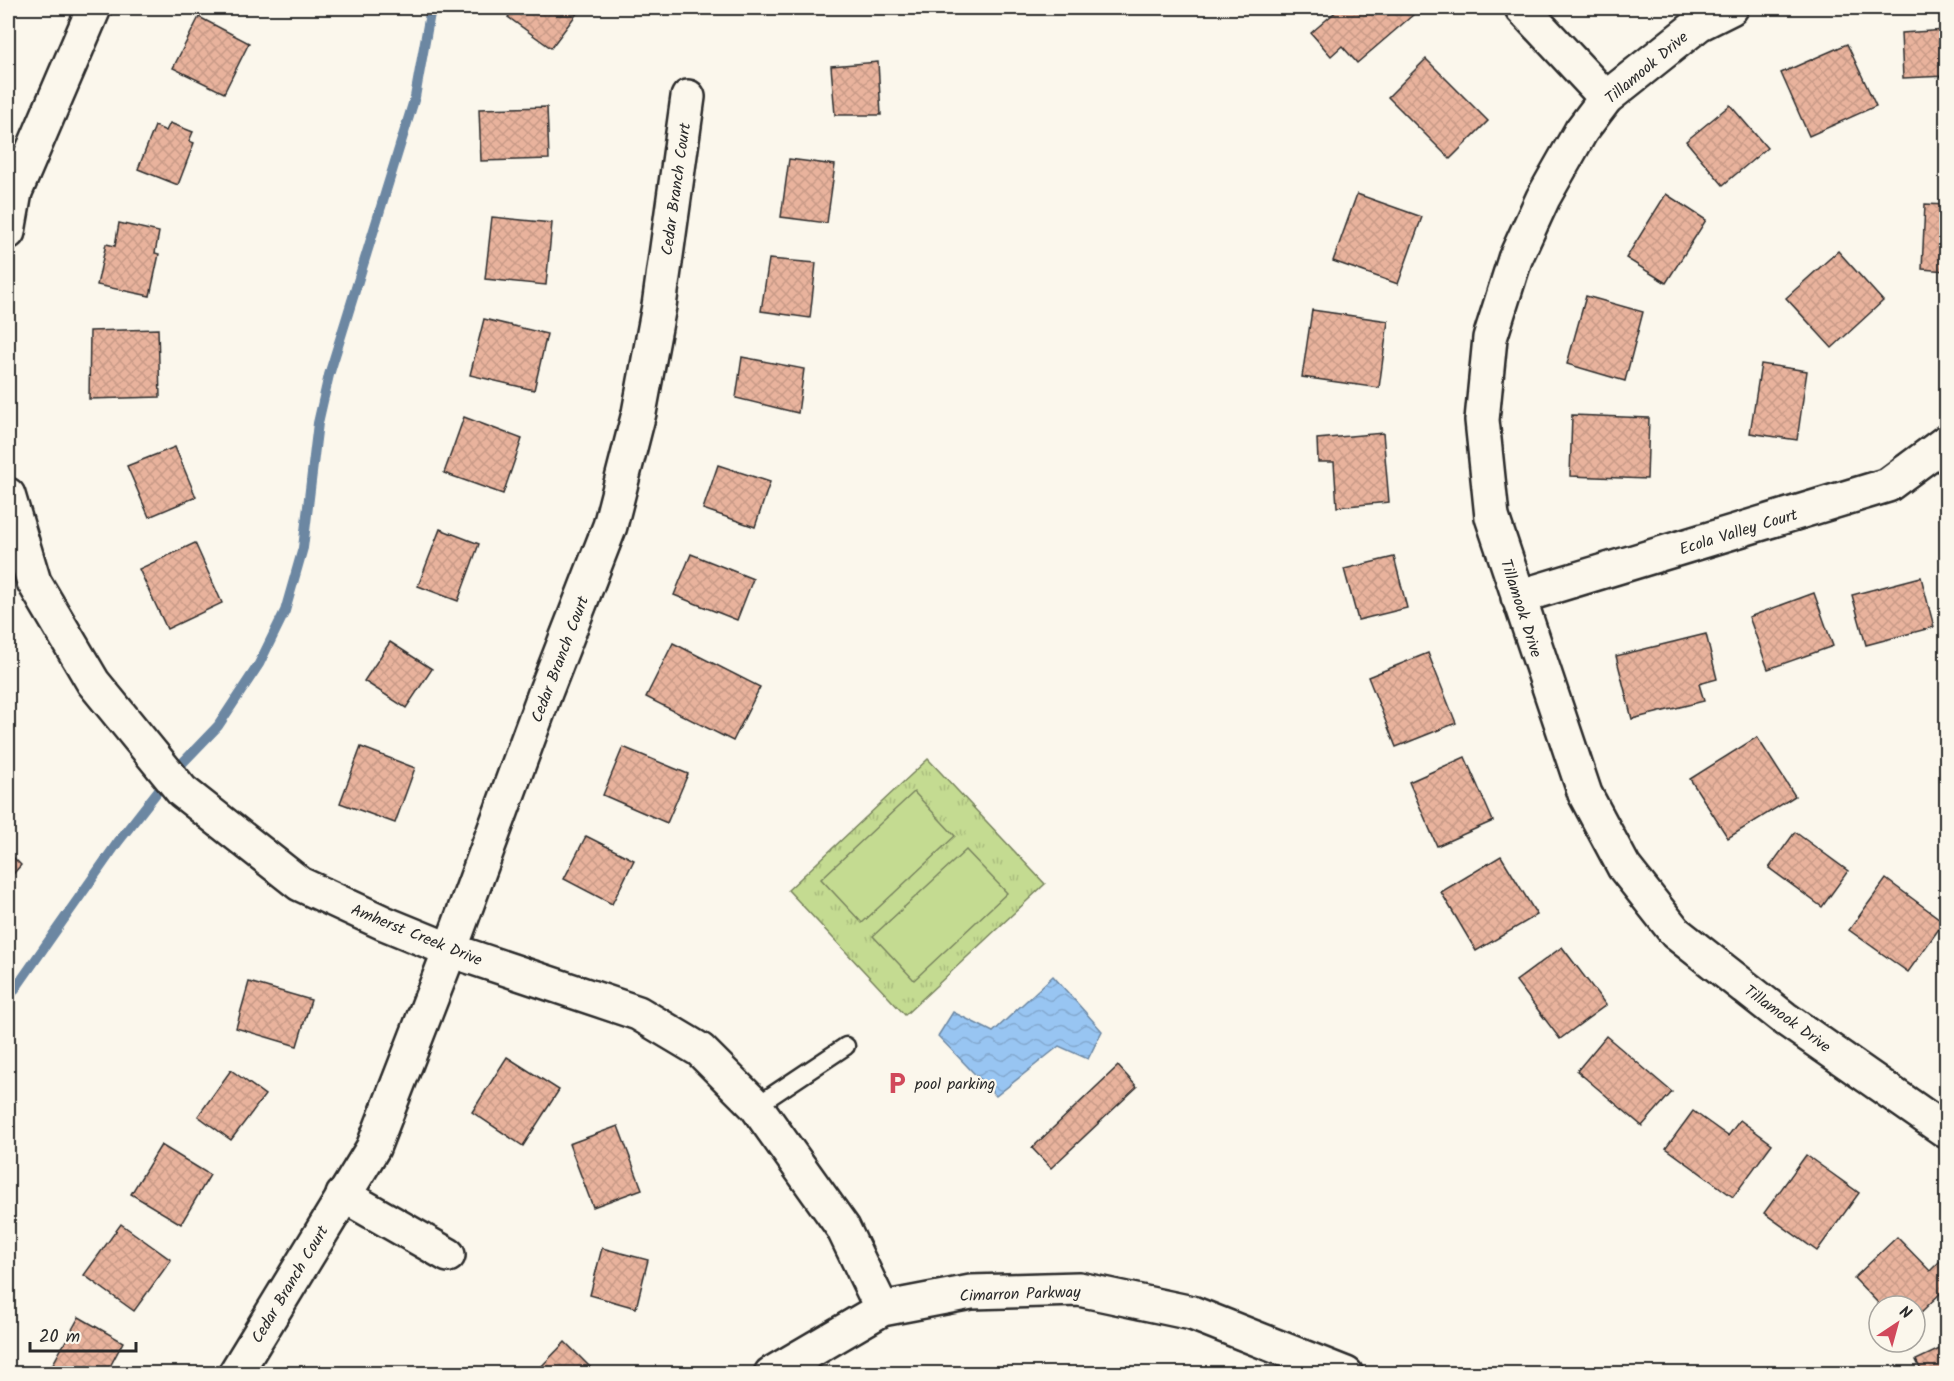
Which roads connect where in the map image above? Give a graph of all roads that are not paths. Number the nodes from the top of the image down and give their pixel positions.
1 (1522, 8) edge
2 (1731, 8) edge
3 (87, 10) edge
4 (688, 97) dead end
5 (1606, 98) junction
6 (8, 232) edge
7 (1947, 442) edge
8 (8, 495) edge
9 (1518, 597) junction
10 (450, 950) junction
11 (846, 1046) dead end
12 (756, 1106) junction
13 (1947, 1131) edge
14 (343, 1195) junction
15 (448, 1255) dead end
16 (882, 1309) junction
17 (235, 1374) edge
18 (771, 1374) edge
19 (1346, 1374) edge

1 - 5 street
2 - 5 street, Tillamook Drive
3 - 6 street
4 - 10 street, Cedar Branch Court
5 - 9 street, Tillamook Drive
7 - 9 street, Ecola Valley Court
8 - 10 street, Amherst Creek Drive
9 - 13 street, Tillamook Drive
10 - 12 street, Amherst Creek Drive
10 - 14 street, Cedar Branch Court
11 - 12 lane
12 - 16 street, Amherst Creek Drive
14 - 15 street
14 - 17 street, Cedar Branch Court
16 - 18 street, Cimarron Parkway
16 - 19 street, Cimarron Parkway

